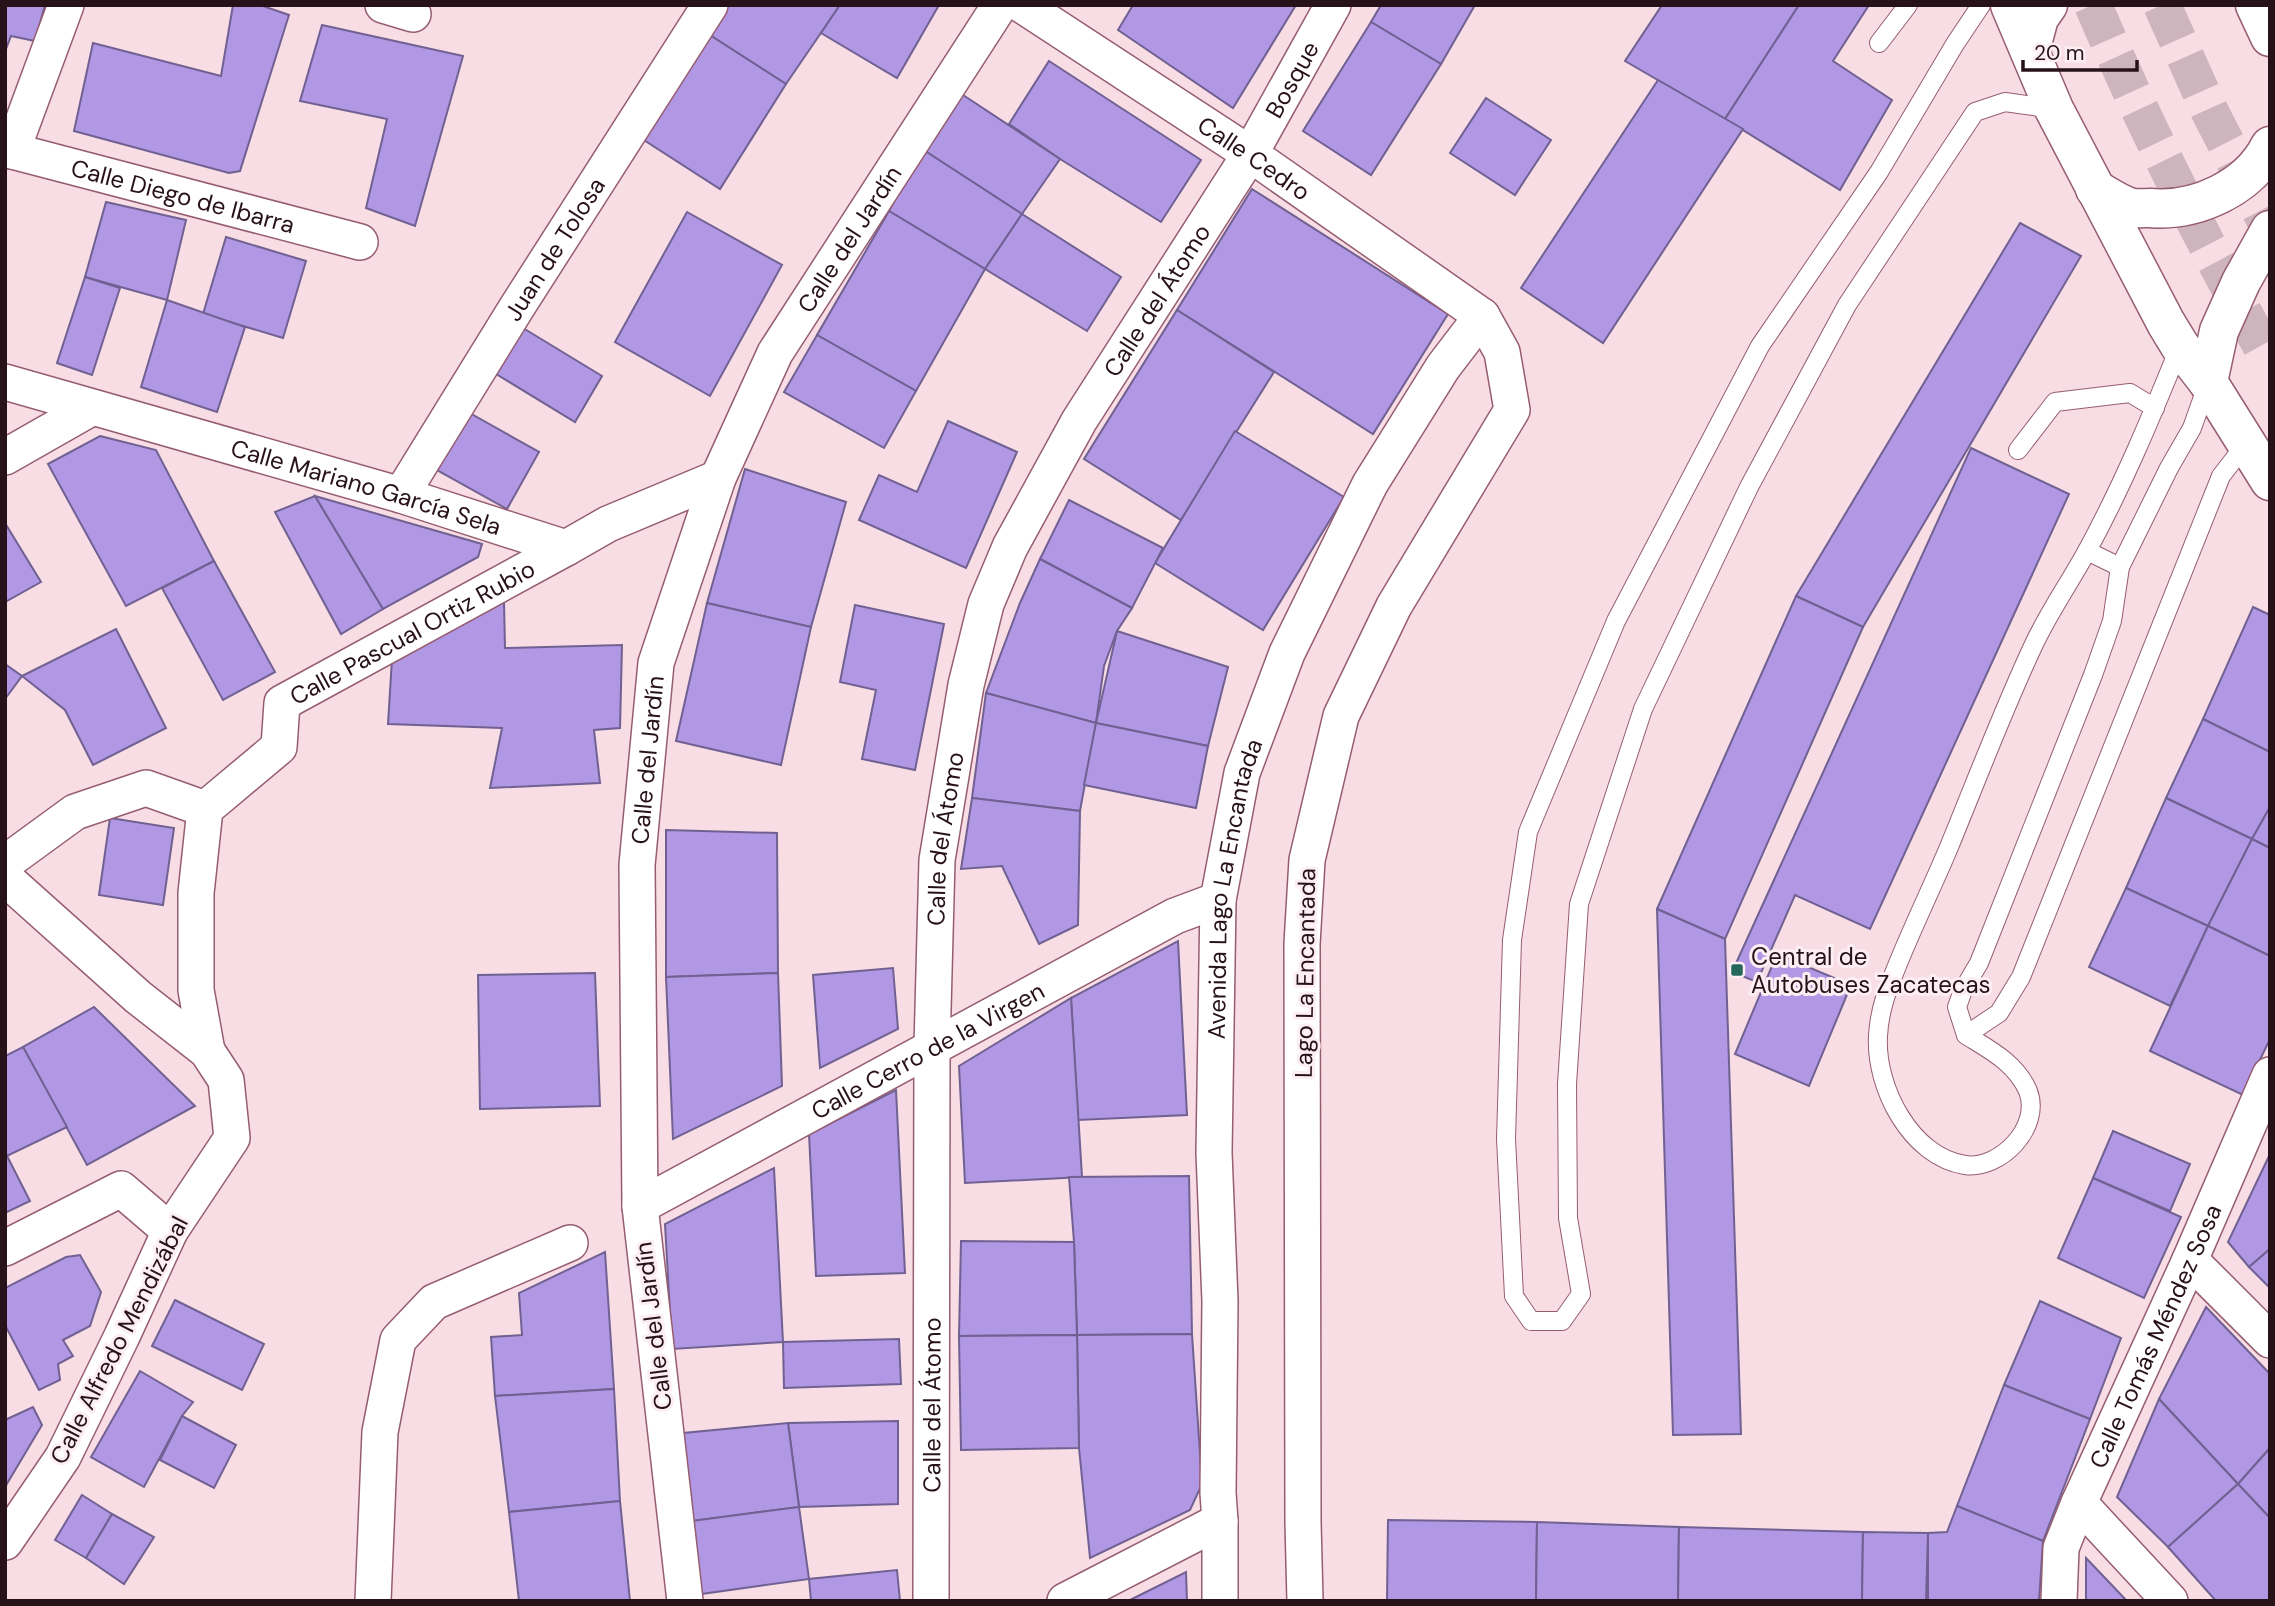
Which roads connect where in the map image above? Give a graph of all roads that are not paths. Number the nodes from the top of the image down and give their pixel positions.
1 (66, 5) edge
2 (710, 5) edge
3 (1000, 5) edge
4 (1022, 5) edge
5 (1334, 5) edge
6 (1908, 5) edge
7 (1981, 5) edge
8 (2010, 5) edge
9 (2048, 5) edge
10 (2255, 5) edge
11 (2270, 37) edge
12 (1879, 43) dead end
13 (2030, 51) junction
14 (2054, 109) junction
15 (2270, 146) edge
16 (9, 150) edge
17 (1250, 153) junction
18 (2095, 189) junction
19 (2270, 230) edge
20 (360, 242) dead end
21 (1482, 316) junction
22 (2180, 346) junction
23 (5, 382) edge
24 (2208, 382) junction
25 (91, 408) junction
26 (2155, 408) junction
27 (2245, 445) junction
28 (2018, 450) dead end
29 (5, 457) edge
30 (718, 478) junction
31 (2270, 481) edge
32 (401, 495) junction
33 (566, 548) junction
34 (2087, 551) junction
35 (2120, 567) junction
36 (205, 809) junction
37 (5, 863) edge
38 (5, 878) edge
39 (1218, 900) junction
40 (1966, 1035) junction
41 (932, 1047) junction
42 (207, 1051) junction
43 (2270, 1075) edge
44 (640, 1206) junction
45 (170, 1231) junction
46 (570, 1242) dead end
47 (5, 1248) edge
48 (2189, 1260) junction
49 (2270, 1340) edge
50 (2079, 1503) junction
51 (1220, 1521) junction
52 (5, 1542) edge
53 (373, 1601) edge
54 (685, 1601) edge
55 (931, 1601) edge
56 (1065, 1601) edge
57 (1220, 1601) edge
58 (1304, 1601) edge
59 (2059, 1601) edge
60 (2171, 1601) edge

1 - 16 street
2 - 32 street, Juan de Tolosa
3 - 30 street, Calle del Jardín
4 - 17 street, Calle Cedro
5 - 17 street, Bosque
6 - 12 lane
7 - 14 lane
8 - 13 street
9 - 13 street
10 - 11 street
13 - 14 street
14 - 18 street
15 - 18 street
16 - 20 street, Calle Diego de Ibarra
17 - 21 street, Calle Cedro
17 - 41 street, Calle del Átomo
18 - 22 street
19 - 24 street
21 - 39 street, Avenida Lago La Encantada
21 - 58 street, Lago La Encantada
22 - 24 street
22 - 26 lane
23 - 25 street, Calle Mariano García Sela
24 - 27 street
24 - 35 lane
25 - 29 street
25 - 32 street, Calle Mariano García Sela
26 - 28 lane
26 - 34 lane
27 - 31 street
27 - 40 lane
30 - 33 street
30 - 44 street, Calle del Jardín
32 - 33 street, Calle Mariano García Sela
33 - 36 street, Calle Pascual Ortiz Rubio
34 - 35 lane
34 - 40 lane
35 - 40 lane
36 - 37 street
36 - 42 street
38 - 42 street
39 - 41 street, Calle Cerro de la Virgen
39 - 51 street, Avenida Lago La Encantada
41 - 44 street, Calle Cerro de la Virgen
41 - 55 street, Calle del Átomo
42 - 45 street, Calle Alfredo Mendizábal
43 - 48 street, Calle Tomás Méndez Sosa
44 - 54 street, Calle del Jardín
45 - 47 street
45 - 52 street, Calle Alfredo Mendizábal
46 - 53 street
48 - 49 street
48 - 50 street, Calle Tomás Méndez Sosa
50 - 59 street, Calle Tomás Méndez Sosa
50 - 60 street
51 - 56 street
51 - 57 street, Avenida Lago La Encantada

